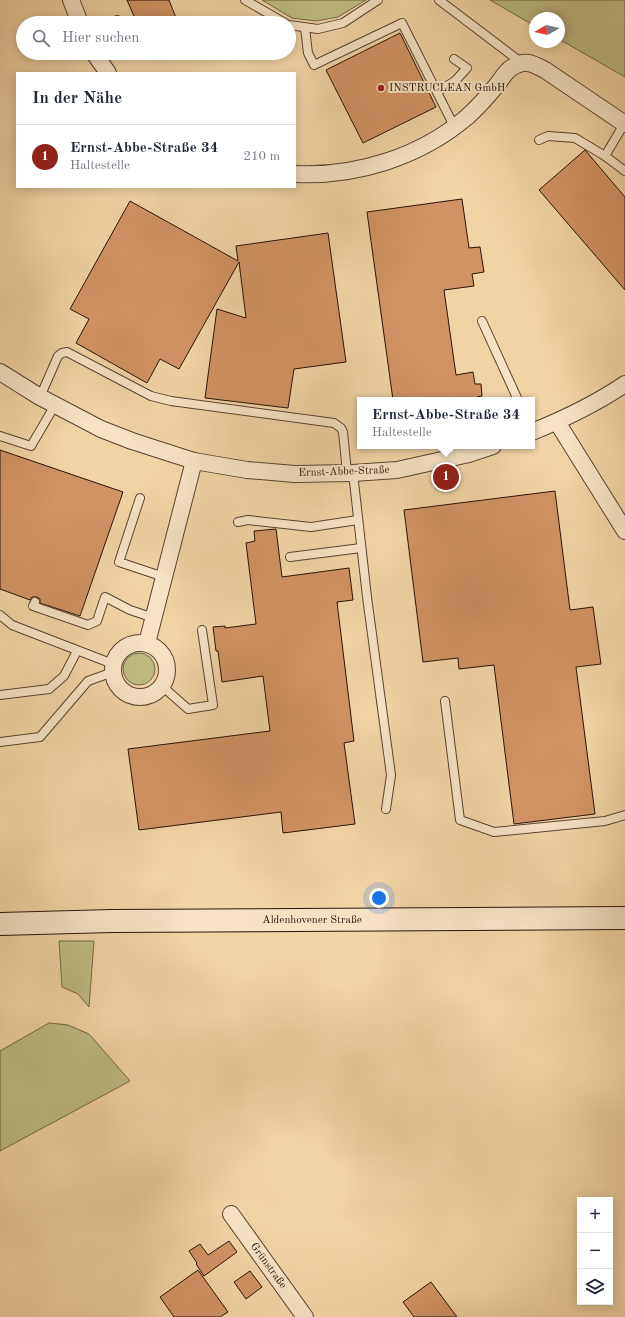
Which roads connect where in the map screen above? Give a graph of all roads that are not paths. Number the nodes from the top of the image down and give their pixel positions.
1 (71, 0) edge
2 (245, 0) edge
3 (378, 0) edge
4 (439, 0) edge
5 (77, 16) edge
6 (273, 16) edge
7 (296, 26) edge
8 (305, 28) junction
9 (454, 59) dead end
10 (99, 60) edge
11 (522, 63) junction
12 (107, 72) edge
13 (437, 92) junction
14 (625, 124) edge
15 (454, 126) junction
16 (539, 140) dead end
17 (605, 156) junction
18 (625, 171) edge
19 (296, 174) edge
20 (482, 320) dead end
21 (0, 372) edge
22 (625, 384) edge
23 (40, 397) junction
24 (517, 397) edge
25 (55, 405) junction
26 (557, 422) junction
27 (535, 431) edge
28 (0, 436) edge
29 (484, 449) edge
30 (194, 461) junction
31 (350, 473) junction
32 (140, 498) dead end
33 (358, 520) junction
34 (238, 522) dead end
35 (625, 531) edge
36 (361, 548) junction
37 (290, 558) dead end
38 (164, 577) junction
39 (34, 602) dead end
40 (0, 615) edge
41 (154, 618) junction
42 (202, 630) dead end
43 (147, 643) junction
44 (77, 650) junction
45 (113, 668) junction
46 (162, 686) junction
47 (0, 695) edge
48 (445, 701) dead end
49 (0, 742) edge
50 (386, 809) dead end
51 (625, 815) edge
52 (625, 918) edge
53 (0, 924) edge
54 (231, 1214) dead end
55 (305, 1317) edge

1 - 5 street
2 - 6 lane
3 - 8 lane
4 - 11 lane
7 - 8 lane
8 - 13 lane
9 - 13 lane
10 - 12 street
11 - 14 street
11 - 15 street
13 - 15 lane
14 - 17 lane
15 - 19 street
16 - 17 lane
17 - 18 lane
20 - 24 lane
21 - 23 street, Ernst-Abbe-Straße
22 - 26 street
23 - 25 street, Ernst-Abbe-Straße
23 - 31 lane
25 - 28 lane
25 - 30 street, Ernst-Abbe-Straße
26 - 27 street
26 - 35 street
29 - 31 street, Ernst-Abbe-Straße
30 - 31 street, Ernst-Abbe-Straße
30 - 38 street
31 - 33 lane
32 - 38 lane
33 - 34 lane
33 - 36 lane
36 - 37 lane
36 - 50 lane
38 - 41 street
39 - 41 lane
40 - 44 lane
41 - 43 street
42 - 46 lane
43 - 45 street
43 - 46 street
44 - 45 lane
44 - 47 lane
45 - 46 street
45 - 49 lane
48 - 51 lane
52 - 53 main road, Aldenhovener Straße
54 - 55 street, Grünstraße

